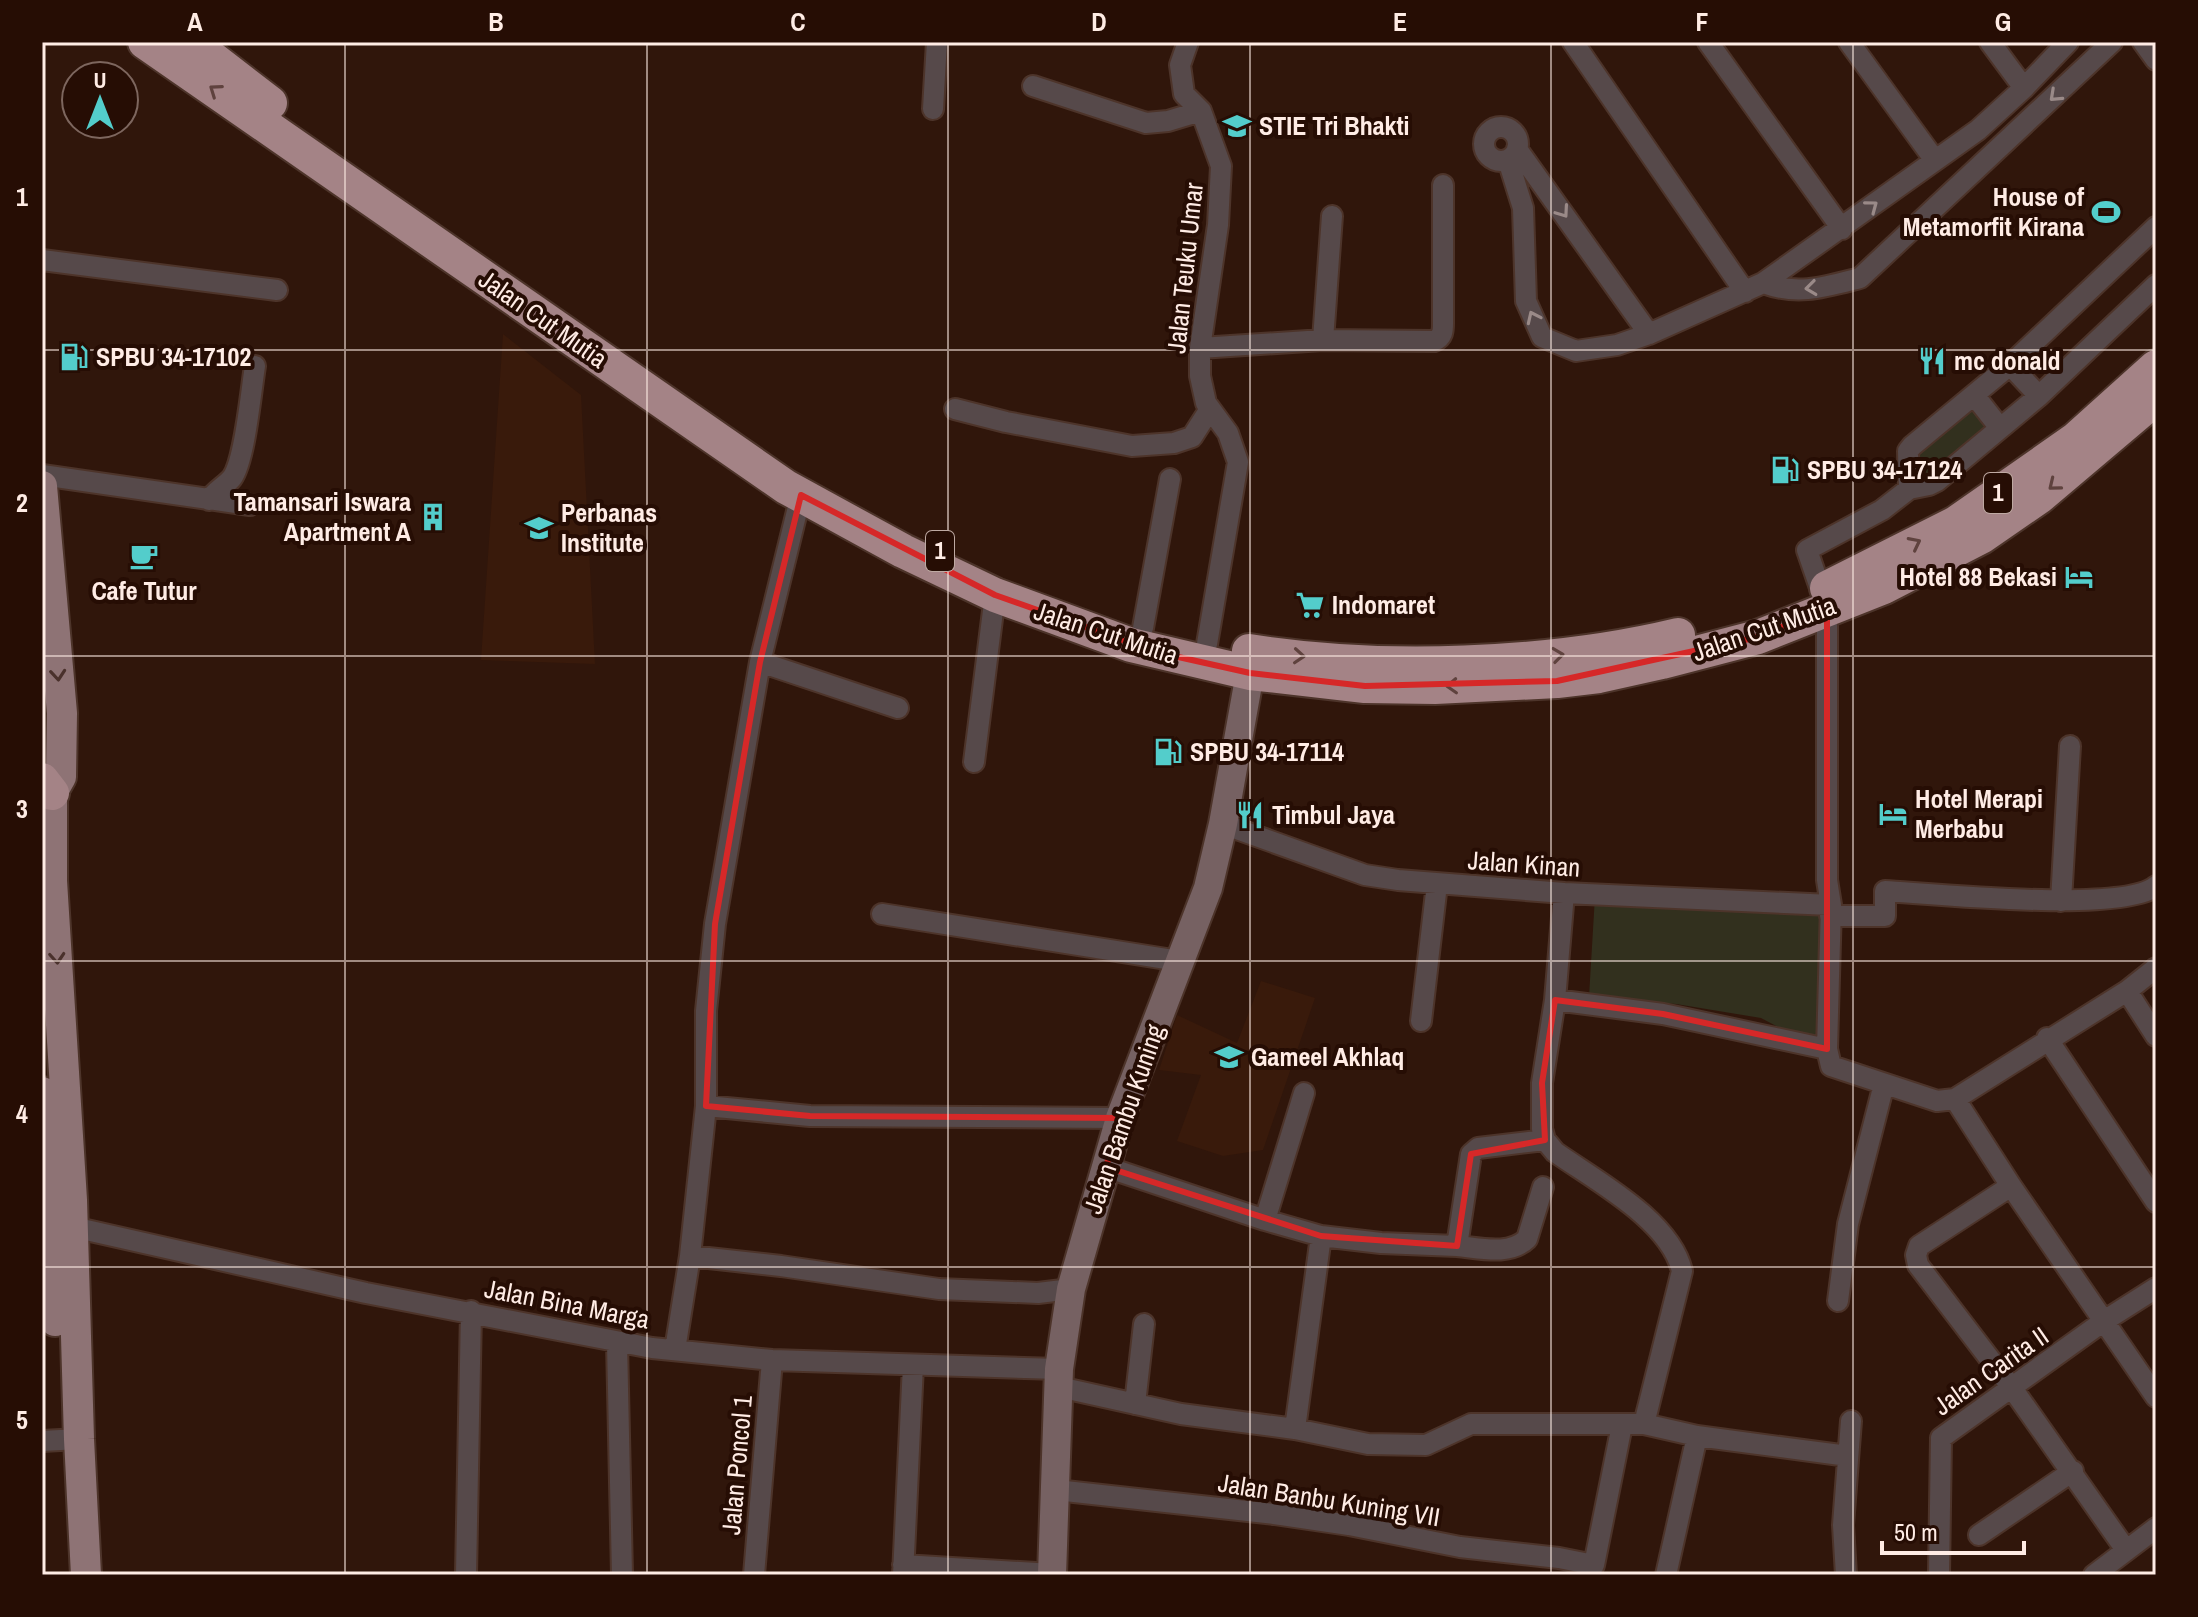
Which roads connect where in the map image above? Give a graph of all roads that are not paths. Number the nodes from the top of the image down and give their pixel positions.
1 (145, 42) edge
2 (191, 42) edge
3 (937, 42) edge
4 (1188, 42) edge
5 (1573, 42) edge
6 (1708, 42) edge
7 (1849, 42) edge
8 (1990, 42) edge
9 (2068, 42) edge
10 (2112, 42) edge
11 (2143, 42) edge
12 (2156, 60) edge
13 (1033, 86) dead end
14 (2024, 88) junction
15 (933, 109) dead end
16 (1201, 111) junction
17 (1978, 130) junction
18 (1997, 151) junction
19 (1934, 159) junction
20 (1443, 185) dead end
21 (1332, 216) dead end
22 (2156, 227) edge
23 (1842, 229) junction
24 (42, 260) edge
25 (2156, 285) edge
26 (1754, 288) junction
27 (277, 290) dead end
28 (1649, 334) junction
29 (1323, 340) junction
30 (1200, 348) junction
31 (2010, 365) junction
32 (255, 366) dead end
33 (2156, 367) edge
34 (1974, 395) junction
35 (2039, 396) junction
36 (2156, 398) edge
37 (955, 409) dead end
38 (1210, 409) junction
39 (2000, 428) junction
40 (42, 475) edge
41 (1170, 479) dead end
42 (42, 486) edge
43 (1909, 489) junction
44 (801, 495) junction
45 (209, 500) junction
46 (250, 505) dead end
47 (995, 595) junction
48 (1824, 600) junction
49 (1143, 628) junction
50 (1207, 644) junction
51 (760, 662) junction
52 (1250, 673) junction
53 (898, 708) dead end
54 (2070, 746) dead end
55 (974, 762) dead end
56 (47, 787) edge
57 (1223, 824) junction
58 (1437, 884) junction
59 (2156, 886) edge
60 (1564, 893) junction
61 (2061, 901) junction
62 (1831, 910) junction
63 (882, 914) dead end
64 (1179, 961) junction
65 (2156, 968) edge
66 (2127, 991) junction
67 (1555, 1000) junction
68 (1421, 1021) dead end
69 (2156, 1036) edge
70 (2050, 1042) junction
71 (1827, 1049) junction
72 (1884, 1084) junction
73 (42, 1092) edge
74 (1304, 1093) dead end
75 (1955, 1099) junction
76 (706, 1106) junction
77 (1120, 1118) junction
78 (1545, 1140) junction
79 (1106, 1167) junction
80 (2011, 1186) junction
81 (1543, 1187) dead end
82 (2156, 1202) edge
83 (1265, 1220) junction
84 (62, 1227) junction
85 (1321, 1236) junction
86 (1457, 1246) junction
87 (690, 1256) junction
88 (2156, 1288) edge
89 (1071, 1289) junction
90 (1838, 1301) dead end
91 (471, 1311) junction
92 (2104, 1321) junction
93 (1144, 1324) dead end
94 (617, 1342) junction
95 (675, 1350) junction
96 (772, 1360) junction
97 (913, 1365) junction
98 (1059, 1378) junction
99 (2012, 1388) junction
100 (2156, 1397) edge
101 (1135, 1404) junction
102 (1851, 1421) dead end
103 (1644, 1424) junction
104 (1622, 1425) junction
105 (1295, 1429) junction
106 (1697, 1436) junction
107 (60, 1440) edge
108 (1848, 1456) junction
109 (2073, 1471) junction
110 (1056, 1490) junction
111 (2156, 1528) edge
112 (1979, 1535) dead end
113 (2126, 1550) junction
114 (1558, 1566) edge
115 (903, 1570) edge
116 (1052, 1574) edge
117 (66, 1575) edge
118 (86, 1575) edge
119 (466, 1575) edge
120 (622, 1575) edge
121 (754, 1575) edge
122 (1666, 1575) edge
123 (1846, 1575) edge
124 (1939, 1575) edge
125 (2094, 1575) edge

44 -> 1 highway, Jalan Cut Mutia / 1
2 - 49 highway, Jalan Cut Mutia / 1
3 - 15 street
4 - 16 street, Jalan Teuku Umar
5 - 26 street
6 - 23 street
7 - 19 street
8 - 14 street
9 - 14 street
10 -> 18 street
11 - 12 street
13 - 16 street
14 - 17 street
16 - 30 street, Jalan Teuku Umar
17 - 18 street
17 - 19 street
18 -> 26 street
23 -> 19 street
20 - 29 street
21 - 29 street
22 - 31 street
23 - 26 street
24 - 27 street
25 - 35 street
26 - 28 street
28 -> 28 street
29 - 30 street
30 - 38 street, Jalan Teuku Umar
31 - 34 street
31 - 35 street
32 - 45 street
48 -> 33 highway, Jalan Cut Mutia / 1
34 - 39 street
34 - 43 street
35 - 39 street
36 -> 48 highway, Jalan Cut Mutia / 1
37 - 38 street
38 - 50 street, Jalan Teuku Umar
39 - 43 street
40 - 45 street
41 - 49 street
42 -> 56 main road
43 - 48 street
44 - 47 highway, Jalan Cut Mutia / 1
44 - 51 street
45 - 46 street
47 - 52 highway, Jalan Cut Mutia / 1
47 - 55 street
50 -> 48 highway, Jalan Cut Mutia / 1
48 -> 52 highway, Jalan Cut Mutia / 1
48 - 62 street
49 - 50 highway, Jalan Cut Mutia / 1
51 - 53 street
51 - 76 street
52 - 57 street, Jalan Bambu Kuning
54 - 61 street
56 -> 84 main road
57 - 58 street, Jalan Kinan
57 - 64 street, Jalan Bambu Kuning
58 - 60 street, Jalan Kinan
58 - 68 street
59 - 61 street
60 - 62 street, Jalan Kinan
60 - 67 street
61 - 62 street, Jalan Kinan
62 - 71 street
63 - 64 street
64 - 77 street, Jalan Bambu Kuning
65 - 66 street
66 - 69 street
66 - 70 street
67 - 71 street
67 - 78 street
70 - 75 street
70 - 82 street
71 - 72 street
72 - 75 street
72 - 90 street
73 - 84 main road
74 - 83 street
75 - 80 street
76 - 77 street
76 - 87 street
77 - 79 street, Jalan Bambu Kuning
78 - 86 street
78 - 103 street
79 - 83 street
79 - 89 street, Jalan Bambu Kuning
80 - 92 street
80 - 99 street
81 - 86 street
83 - 85 street
84 - 91 street, Jalan Bina Marga
84 - 107 main road
85 - 86 street
85 - 105 street
87 - 89 street
87 - 95 street
88 - 92 street, Jalan Carita II
89 - 98 street, Jalan Bambu Kuning
91 - 94 street, Jalan Bina Marga
91 - 119 street
92 - 99 street, Jalan Carita II
92 - 100 street
93 - 101 street
94 - 95 street, Jalan Bina Marga
94 - 120 street
95 - 96 street, Jalan Bina Marga
96 - 97 street, Jalan Bina Marga
96 - 121 street, Jalan Poncol 1
97 - 98 street, Jalan Bina Marga
97 - 115 street
98 - 101 street, Jalan Bina Marga
98 - 110 street, Jalan Bambu Kuning
99 - 109 street
99 - 124 street, Jalan Carita II
101 - 105 street, Jalan Bina Marga
102 - 108 street
103 - 104 street, Jalan Bina Marga
103 - 106 street, Jalan Bina Marga
104 - 105 street, Jalan Bina Marga
104 - 114 street, Jalan Banbu Kuning VII
106 - 108 street, Jalan Bina Marga
106 - 122 street
107 - 117 main road
107 - 118 main road
108 - 123 street
109 - 112 street
109 - 113 street
110 - 114 street, Jalan Banbu Kuning VII
110 - 116 street, Jalan Bambu Kuning
111 - 113 street
113 - 125 street
115 - 116 street

